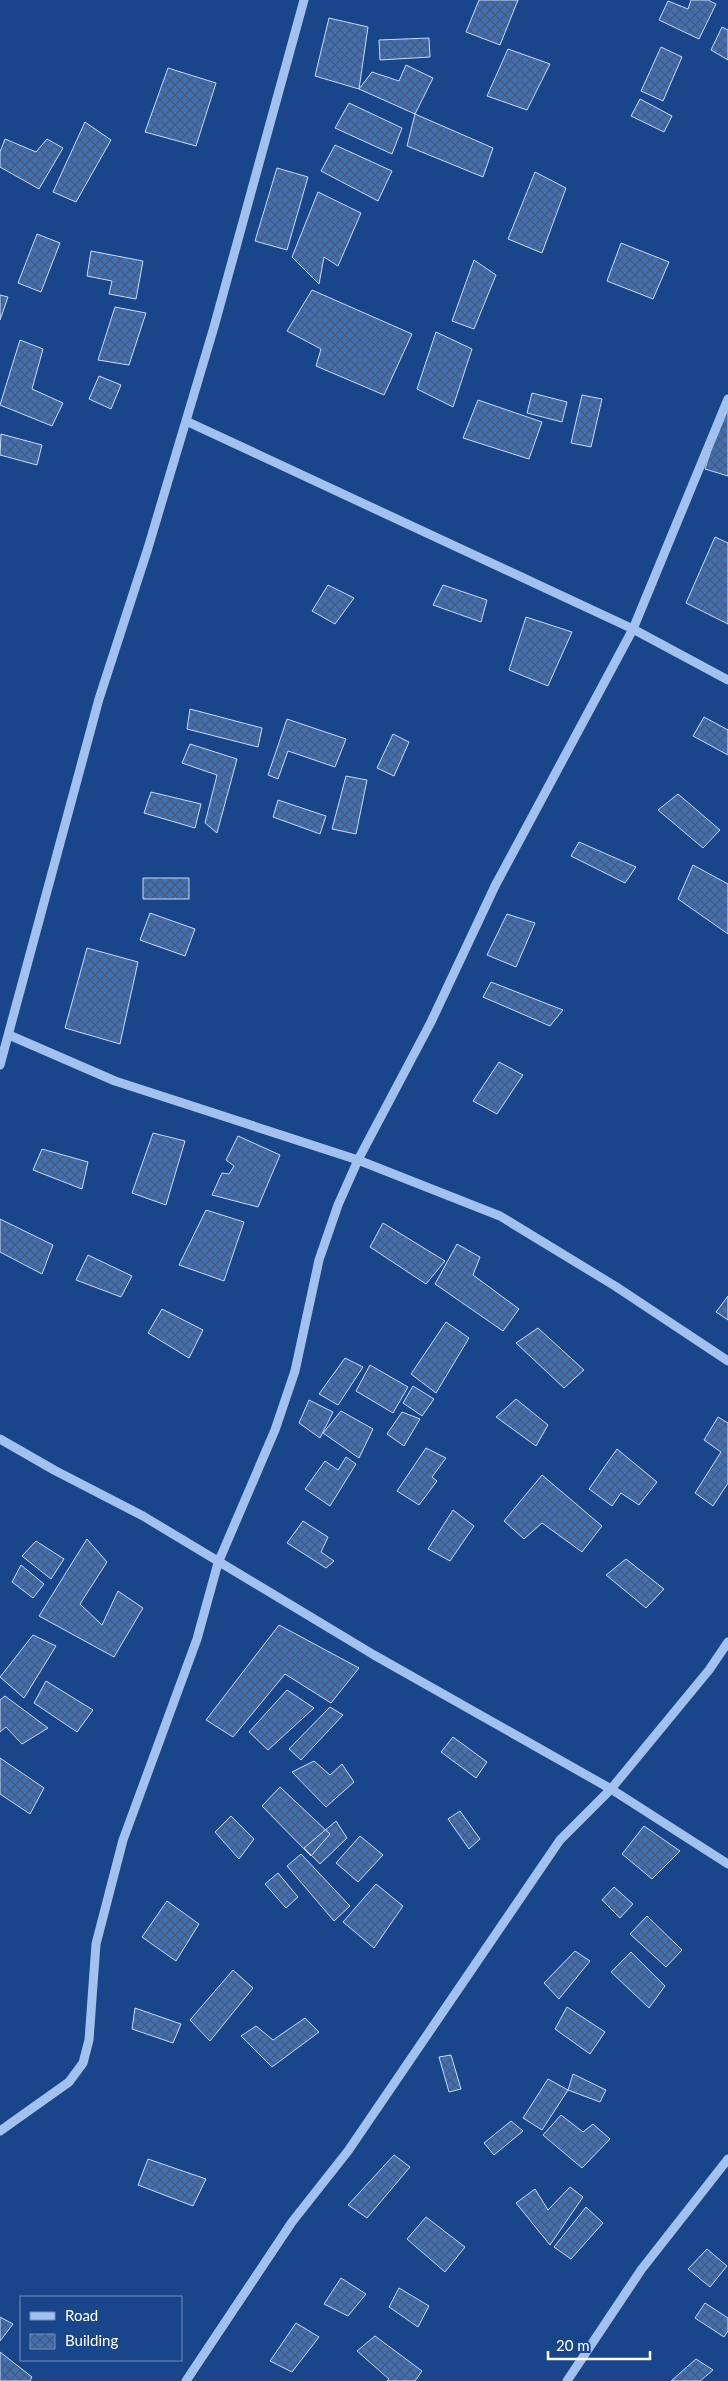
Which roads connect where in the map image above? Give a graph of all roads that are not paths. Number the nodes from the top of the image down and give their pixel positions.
1 (304, 0) edge
2 (728, 398) edge
3 (186, 420) junction
4 (633, 629) junction
5 (728, 680) edge
6 (9, 1035) junction
7 (0, 1065) edge
8 (358, 1160) junction
9 (728, 1361) edge
10 (0, 1439) edge
11 (218, 1563) junction
12 (728, 1642) edge
13 (611, 1789) junction
14 (728, 1864) edge
15 (0, 2131) edge
16 (728, 2159) edge
17 (186, 2381) edge
18 (568, 2381) edge

1 - 3 street
2 - 4 street
3 - 4 street
3 - 6 street
4 - 5 street
4 - 8 street
6 - 7 street
6 - 8 street
8 - 9 street
8 - 11 street
10 - 11 street
11 - 13 street
11 - 15 street
12 - 13 street
13 - 14 street
13 - 17 street
16 - 18 street

